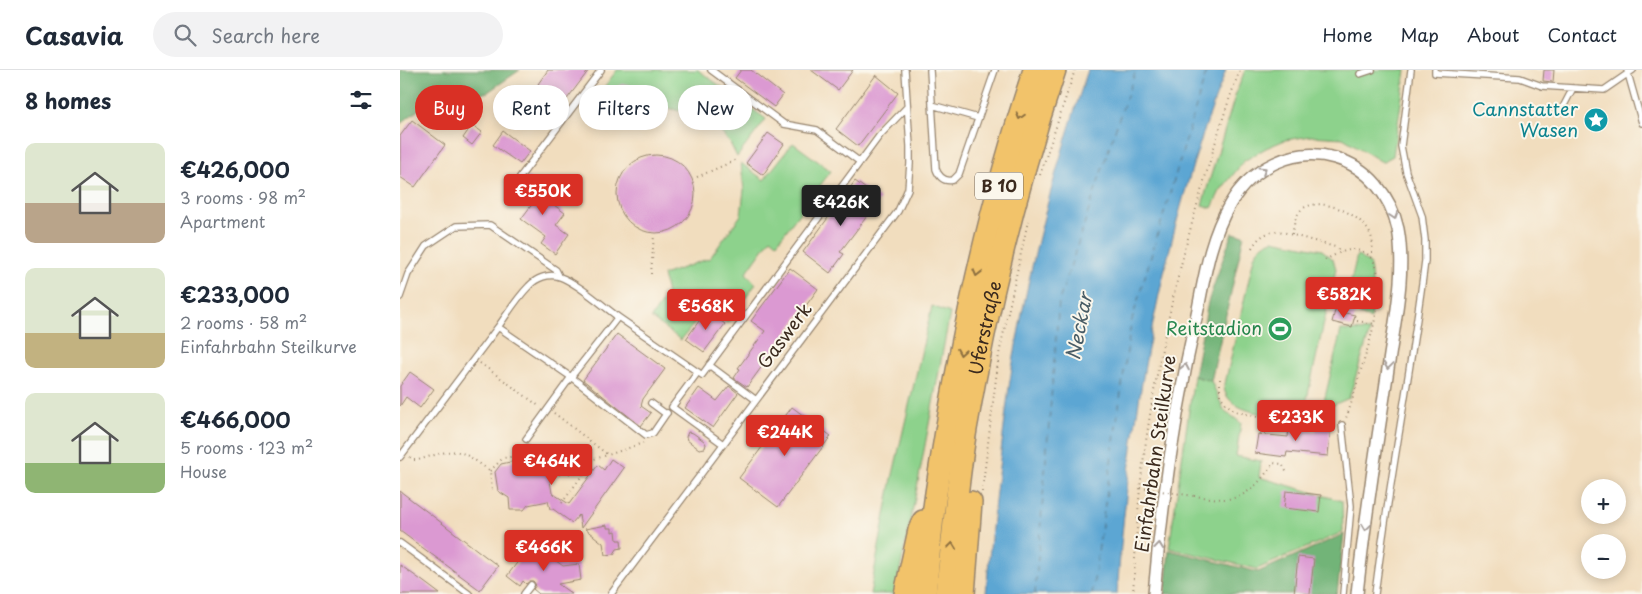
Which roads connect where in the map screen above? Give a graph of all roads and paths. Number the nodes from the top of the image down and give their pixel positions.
1 (601, 70) edge
2 (712, 70) edge
3 (904, 70) edge
4 (930, 70) edge
5 (994, 70) edge
6 (1034, 70) edge
7 (1056, 70) edge
8 (1075, 70) edge
9 (1240, 70) edge
10 (1372, 70) edge
11 (1411, 70) edge
12 (1435, 70) edge
13 (1629, 71) edge
14 (1360, 74) dead end
15 (1573, 88) junction
16 (932, 105) junction
17 (907, 107) junction
18 (1561, 111) dead end
19 (978, 118) junction
20 (1642, 124) edge
21 (736, 160) dead end
22 (860, 162) junction
23 (520, 177) dead end
24 (697, 177) dead end
25 (1039, 180) dead end
26 (1029, 217) dead end
27 (1292, 234) junction
28 (654, 235) dead end
29 (1252, 248) dead end
30 (1342, 252) junction
31 (1325, 260) dead end
32 (1371, 260) junction
33 (652, 274) dead end
34 (559, 276) junction
35 (400, 297) edge
36 (618, 317) junction
37 (1357, 321) dead end
38 (1375, 324) junction
39 (498, 327) junction
40 (474, 359) junction
41 (709, 365) junction
42 (698, 372) junction
43 (571, 377) junction
44 (1220, 379) dead end
45 (756, 400) junction
46 (651, 403) dead end
47 (1292, 406) dead end
48 (672, 407) junction
49 (547, 410) junction
50 (666, 414) junction
51 (1342, 425) joint
52 (966, 430) junction
53 (652, 433) junction
54 (526, 439) joint
55 (723, 444) junction
56 (400, 445) edge
57 (403, 453) edge
58 (608, 455) junction
59 (490, 471) junction
60 (585, 472) junction
61 (1287, 473) dead end
62 (549, 475) dead end
63 (1140, 488) junction
64 (492, 491) dead end
65 (936, 494) junction
66 (981, 497) dead end
67 (562, 504) dead end
68 (400, 543) edge
69 (531, 585) dead end
70 (469, 594) edge
71 (524, 594) edge
72 (610, 594) edge
73 (905, 594) edge
74 (925, 594) edge
75 (946, 594) edge
76 (964, 594) edge
77 (1132, 594) edge
78 (1154, 594) edge
79 (1343, 594) edge
80 (1357, 594) edge
81 (1375, 594) edge

1 - 23 lane
2 - 22 lane
3 - 17 lane, Gaswerk
4 - 16 lane
5 - 19 lane
6 -> 65 highway, Uferstraße / B 10
7 - 52 highway, Uferstraße / B 10
8 - 25 path
9 - 63 path
10 - 14 lane
11 - 81 lane
12 - 15 lane
13 - 15 lane
13 - 20 lane
15 - 18 lane
16 - 19 lane
16 - 19 lane
17 - 22 lane
17 - 45 lane, Gaswerk
21 - 24 path
22 - 41 lane
26 - 66 path
27 - 29 path
27 - 30 path
27 - 32 path
28 - 33 path
30 - 31 path
30 - 32 path
32 - 38 path
34 - 35 lane
34 - 36 lane
34 - 39 lane
36 - 42 lane
36 - 43 lane
37 - 38 path
38 - 51 path
39 - 40 lane
39 - 43 lane
40 - 49 path
40 - 57 lane
41 - 42 lane
41 - 45 lane
42 - 48 lane
43 - 49 lane
43 - 53 lane
44 - 47 path
45 - 55 lane, Gaswerk
46 - 50 lane
48 - 50 lane
48 - 55 lane
49 - 54 lane
49 - 58 path
50 - 53 lane
51 - 79 lane
75 -> 52 highway, Uferstraße / B 10
52 - 76 highway, B 10
53 - 58 path
54 - 59 path
55 - 72 lane, Gaswerk
56 - 57 lane
57 - 59 path
58 - 60 path
59 - 64 path
60 - 62 path
60 - 67 path
61 - 63 path, bridge
63 - 77 path
65 - 73 highway, B 10
65 - 74 highway, Uferstraße / B 10
68 - 70 lane
69 - 71 lane
78 -> 80 street, Einfahrbahn Steilkurve

